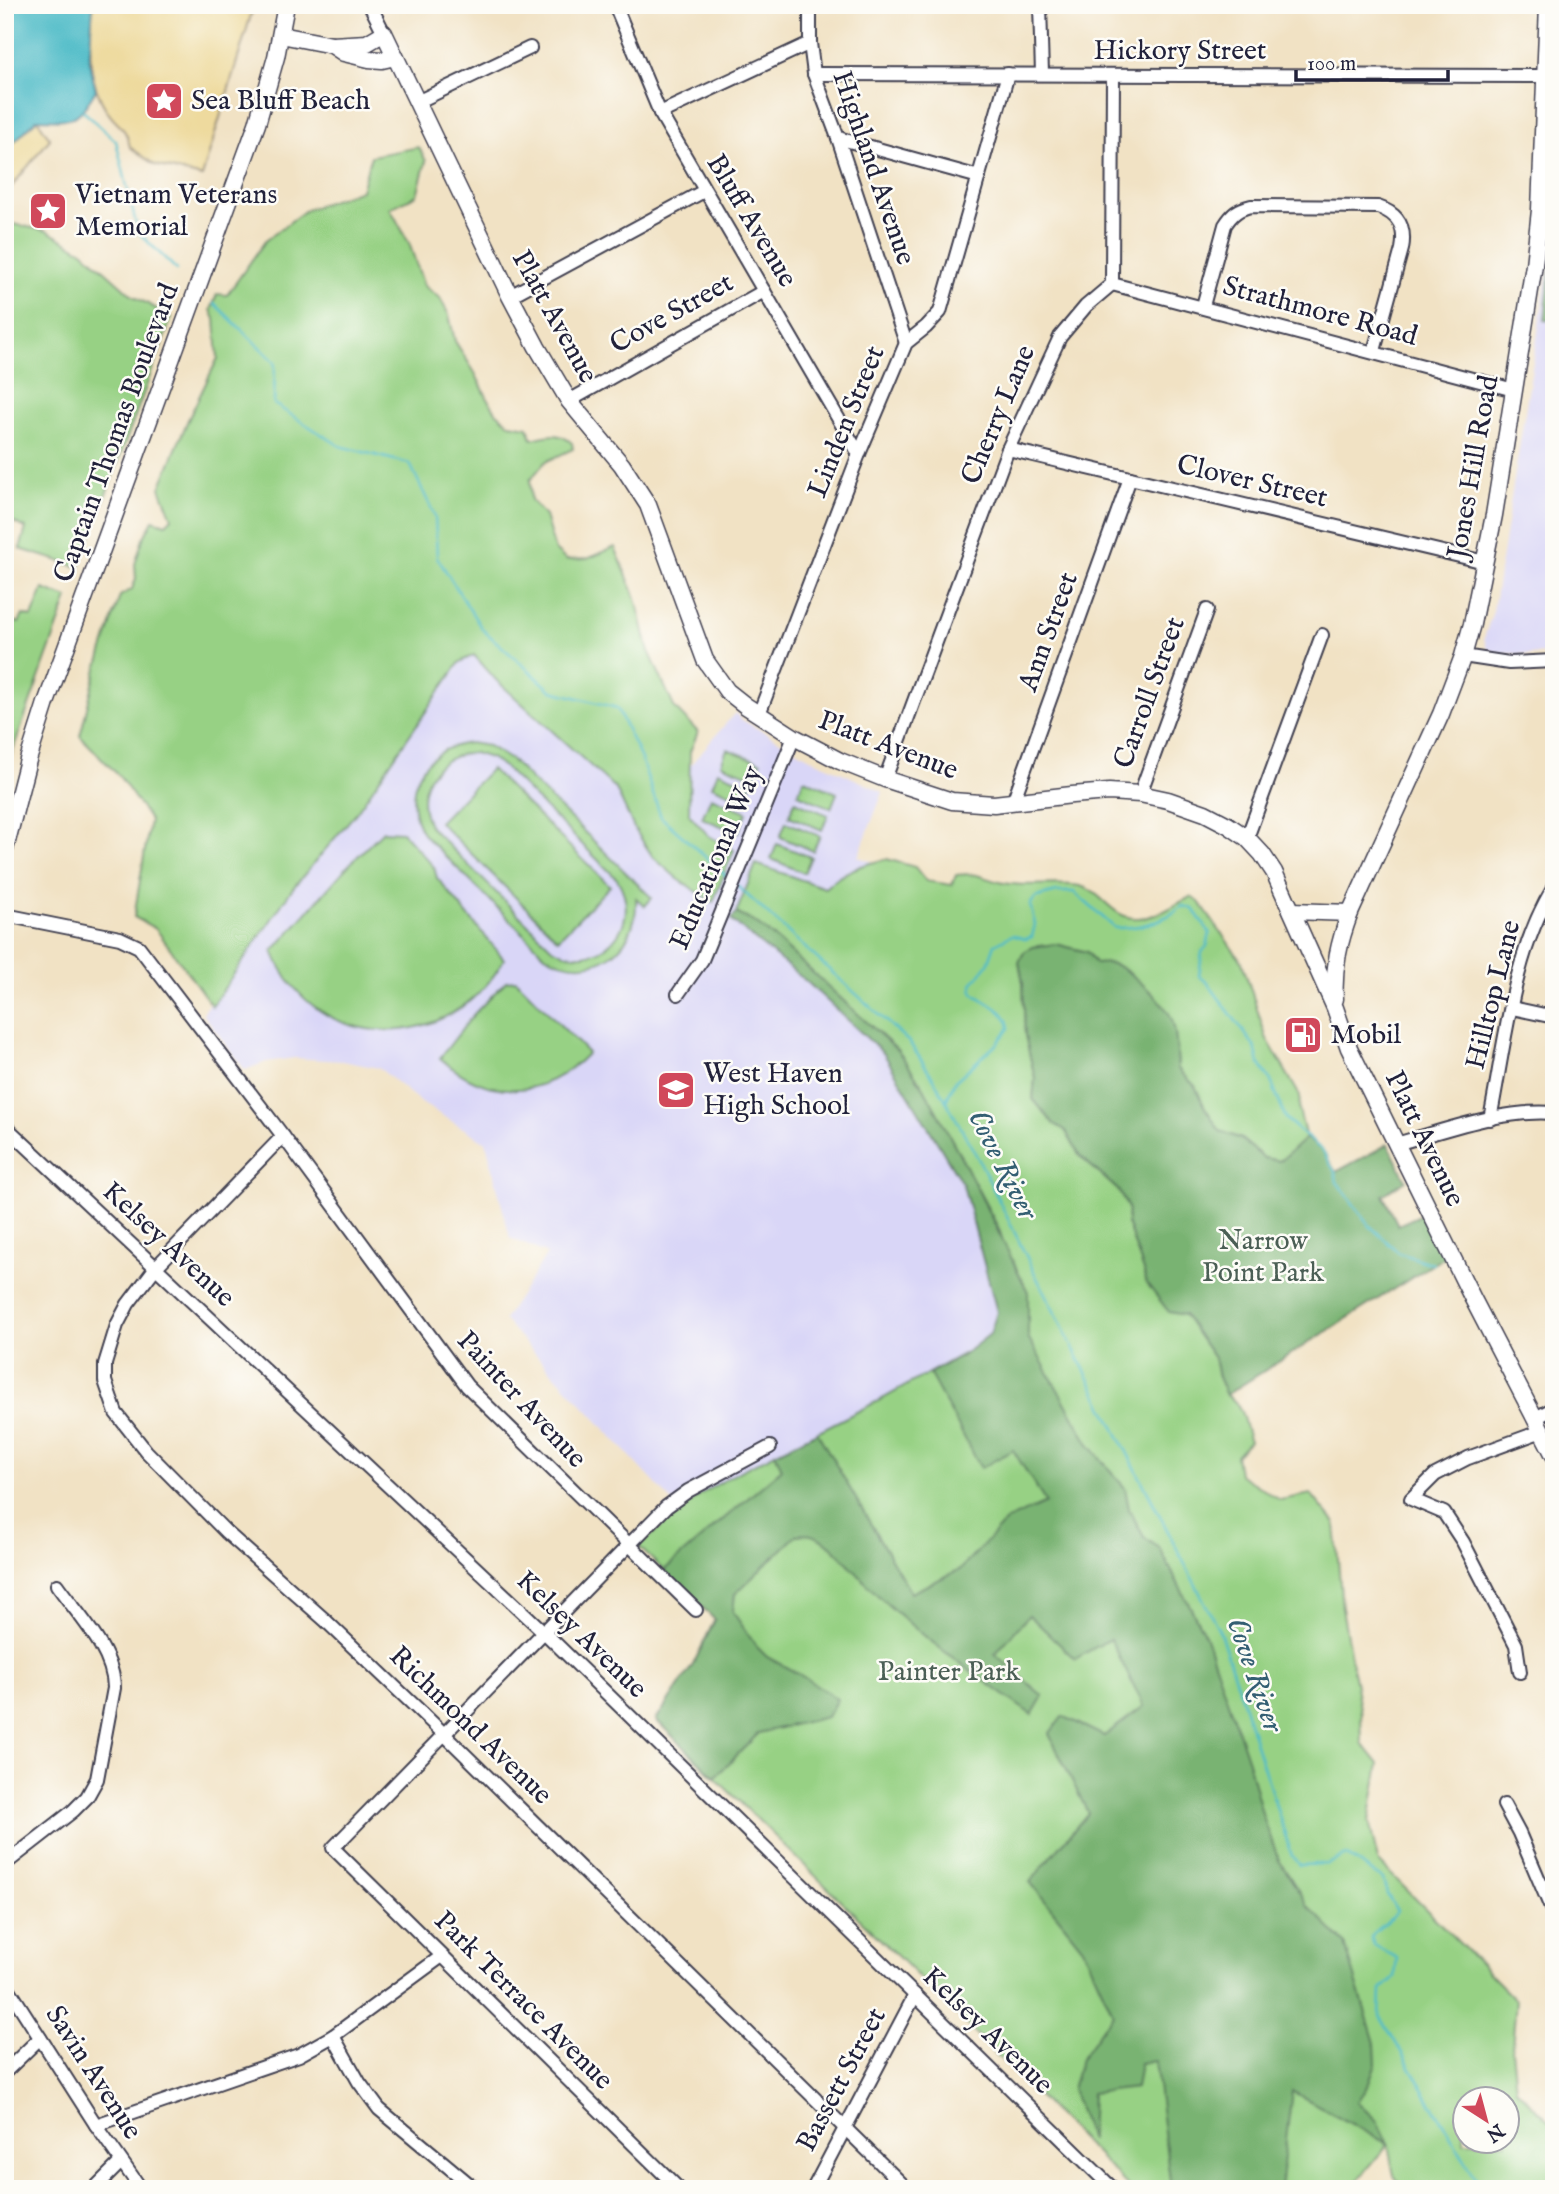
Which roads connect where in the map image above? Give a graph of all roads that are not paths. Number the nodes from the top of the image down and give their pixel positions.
1 (286, 5) edge
2 (370, 5) edge
3 (615, 5) edge
4 (810, 5) edge
5 (1040, 5) edge
6 (1548, 5) edge
7 (384, 33) junction
8 (281, 35) junction
9 (810, 43) junction
10 (332, 46) junction
11 (530, 48) dead end
12 (395, 57) junction
13 (814, 74) junction
14 (1008, 74) junction
15 (1042, 74) junction
16 (1113, 75) junction
17 (1550, 76) edge
18 (417, 102) junction
19 (660, 113) junction
20 (838, 138) junction
21 (979, 177) junction
22 (704, 191) junction
23 (1112, 284) junction
24 (764, 290) junction
25 (510, 296) junction
26 (1203, 306) junction
27 (906, 343) junction
28 (1374, 351) junction
29 (1514, 390) junction
30 (569, 401) junction
31 (1008, 449) junction
32 (859, 454) junction
33 (1130, 478) junction
34 (1485, 562) junction
35 (1206, 610) dead end
36 (1322, 635) dead end
37 (1463, 656) junction
38 (1554, 661) edge
39 (759, 714) junction
40 (794, 737) junction
41 (885, 779) junction
42 (1140, 794) junction
43 (1013, 802) junction
44 (1247, 838) junction
45 (5, 849) edge
46 (1554, 887) edge
47 (1292, 911) junction
48 (1350, 914) junction
49 (5, 915) edge
50 (678, 994) dead end
51 (1335, 1008) junction
52 (1512, 1008) junction
53 (1554, 1017) edge
54 (1554, 1113) edge
55 (1490, 1119) junction
56 (5, 1126) edge
57 (283, 1136) junction
58 (1396, 1144) junction
59 (156, 1266) junction
60 (1554, 1408) edge
61 (1539, 1425) junction
62 (770, 1447) dead end
63 (1554, 1455) edge
64 (629, 1546) junction
65 (57, 1585) dead end
66 (696, 1610) dead end
67 (545, 1633) junction
68 (1520, 1672) dead end
69 (445, 1735) junction
70 (1504, 1805) dead end
71 (5, 1864) edge
72 (1554, 1915) edge
73 (442, 1956) junction
74 (5, 1983) edge
75 (915, 1995) junction
76 (333, 2036) junction
77 (40, 2038) junction
78 (5, 2072) edge
79 (96, 2125) junction
80 (845, 2128) junction
81 (121, 2162) junction
82 (94, 2189) edge
83 (141, 2189) edge
84 (475, 2189) edge
85 (679, 2189) edge
86 (813, 2189) edge
87 (907, 2189) edge
88 (1112, 2189) edge

1 - 8 main road, Captain Thomas Boulevard
2 - 7 street, Platt Avenue
3 - 19 street, Bluff Avenue
4 - 9 street, Highland Avenue
5 - 15 street
6 - 17 main road, Jones Hill Road
7 - 10 main road
7 - 12 main road, Platt Avenue
8 - 10 main road
8 - 45 main road, Captain Thomas Boulevard
9 - 13 street, Highland Avenue
9 - 19 street
10 - 12 main road
11 - 18 street
12 - 18 main road, Platt Avenue
13 - 14 street, Hickory Street
13 - 20 street, Highland Avenue
14 - 15 street, Hickory Street
14 - 21 street, Linden Street
15 - 16 street, Hickory Street
16 - 17 street, Hickory Street
16 - 23 street
17 - 29 main road, Jones Hill Road
18 - 25 main road, Platt Avenue
19 - 22 street, Bluff Avenue
20 - 21 street
20 - 27 street, Highland Avenue
21 - 27 street, Linden Street
22 - 24 street, Bluff Avenue
22 - 25 street
23 - 26 street, Strathmore Road
23 - 31 street, Cherry Lane
24 - 30 street, Cove Street
24 - 32 street, Bluff Avenue
25 - 30 main road, Platt Avenue
26 - 28 street, Strathmore Road
26 - 28 street
27 - 32 street, Linden Street
28 - 29 street, Strathmore Road
29 - 34 main road, Jones Hill Road
30 - 39 main road, Platt Avenue
31 - 33 street, Clover Street
31 - 41 street, Cherry Lane
32 - 39 street, Linden Street
33 - 34 street, Clover Street
33 - 43 street, Ann Street
34 - 37 main road, Jones Hill Road
35 - 42 street, Carroll Street
36 - 44 street
37 - 38 street
37 - 48 main road, Jones Hill Road
39 - 40 main road, Platt Avenue
40 - 41 main road, Platt Avenue
40 - 50 street, Educational Way
41 - 43 main road, Platt Avenue
42 - 43 main road, Platt Avenue
42 - 44 main road, Platt Avenue
44 - 47 main road, Platt Avenue
46 - 52 street, Hilltop Lane
47 - 48 main road
47 - 51 main road, Platt Avenue
48 - 51 main road, Jones Hill Road
49 - 57 street, Painter Avenue
51 - 58 main road, Platt Avenue
52 - 53 street
52 - 55 street, Hilltop Lane
54 - 55 street
55 - 58 street
56 - 59 street, Kelsey Avenue
57 - 59 street, Richmond Avenue
57 - 64 street, Painter Avenue
58 - 61 main road, Platt Avenue
59 - 67 street, Kelsey Avenue
59 - 69 street, Richmond Avenue
60 - 61 street
61 - 63 main road, Platt Avenue
61 - 68 street
62 - 64 street
64 - 66 street, Painter Avenue
64 - 67 street
65 - 71 street
67 - 69 street
67 - 75 street, Kelsey Avenue
69 - 73 street, Park Terrace Avenue
69 - 80 street, Richmond Avenue
70 - 72 street
73 - 76 street
73 - 85 street, Park Terrace Avenue
74 - 77 street, Savin Avenue
75 - 80 street, Bassett Street
75 - 88 street, Kelsey Avenue
76 - 79 street
76 - 84 street
77 - 78 street
77 - 79 street, Savin Avenue
79 - 81 street, Savin Avenue
80 - 86 street, Bassett Street
80 - 87 street, Richmond Avenue
81 - 82 street
81 - 83 street, Savin Avenue

